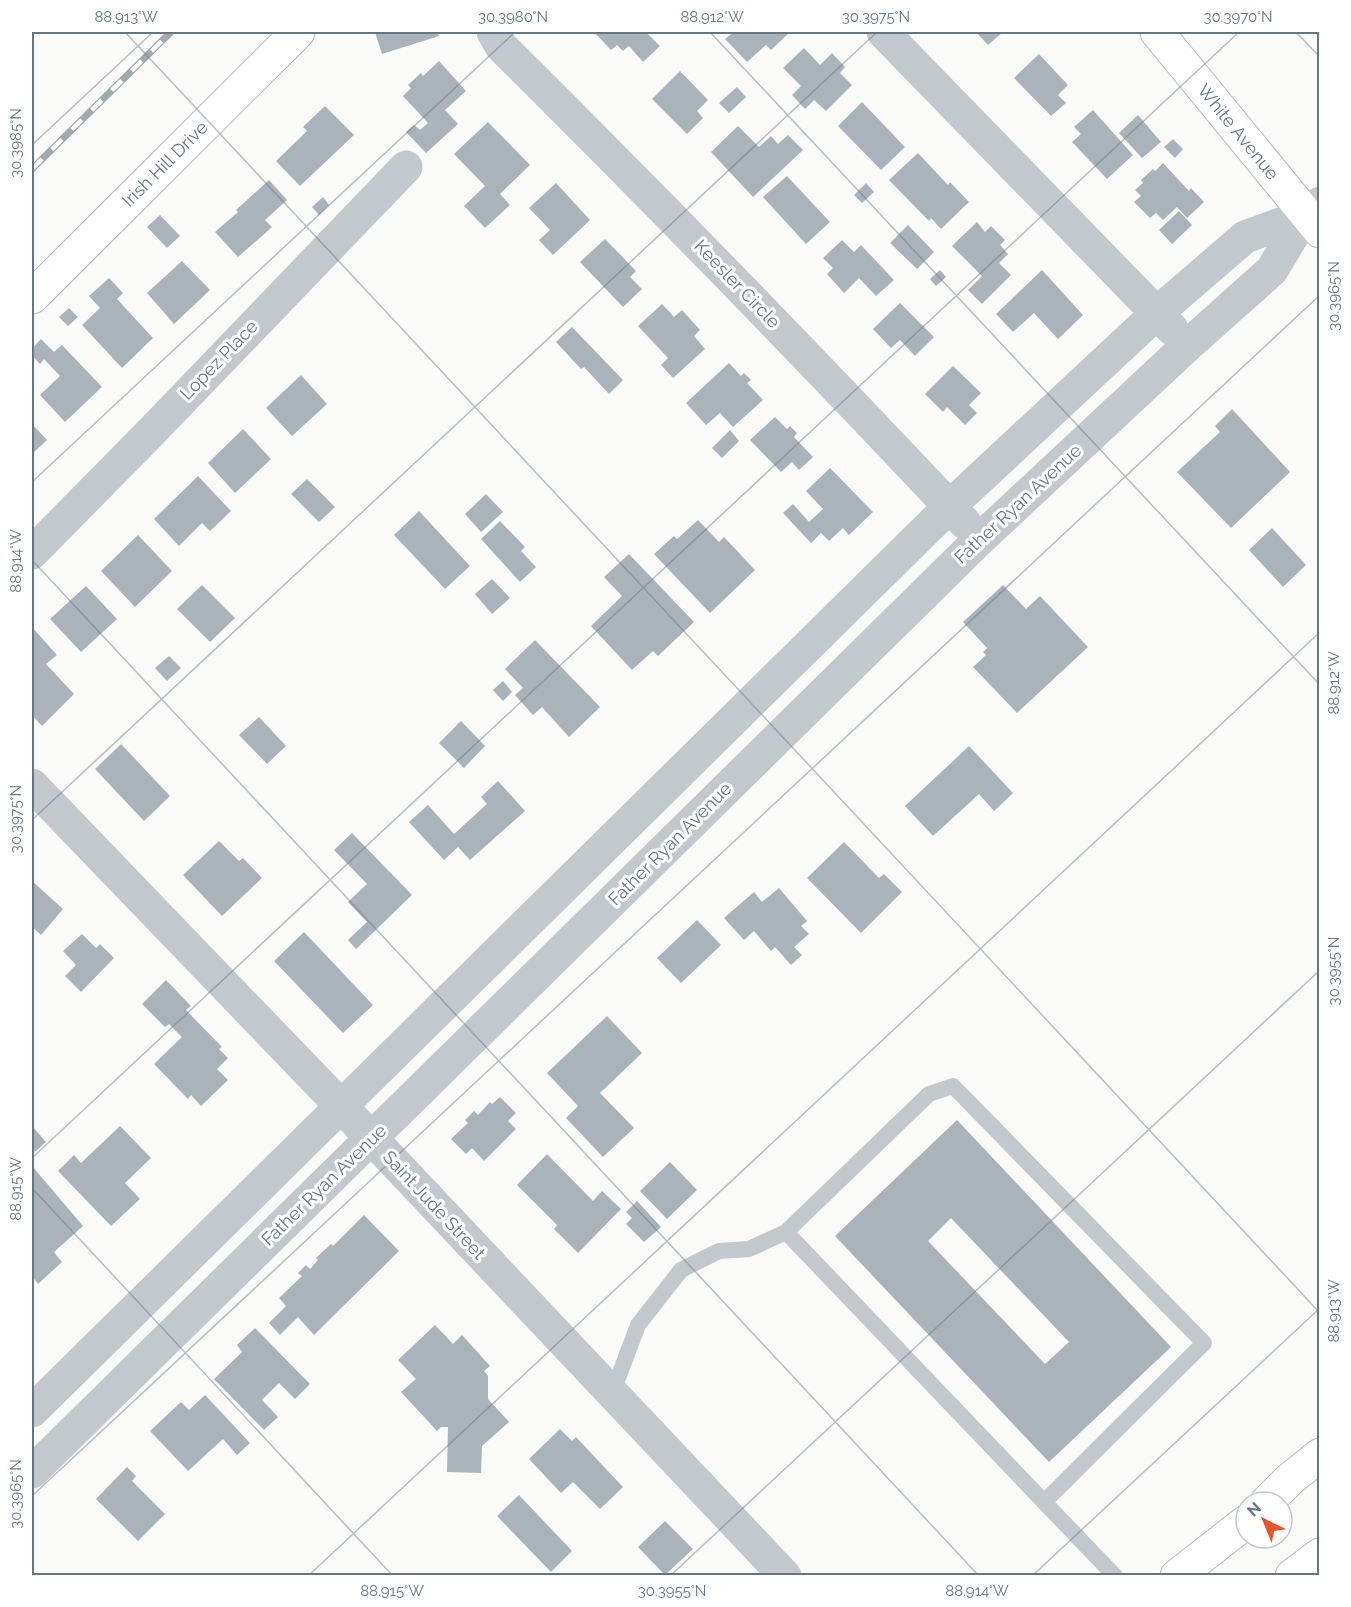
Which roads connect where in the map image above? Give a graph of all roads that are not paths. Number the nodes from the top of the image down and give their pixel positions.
1 (298, 32) edge
2 (493, 32) edge
3 (883, 32) edge
4 (1157, 32) edge
5 (406, 167) dead end
6 (1315, 217) edge
7 (32, 297) edge
8 (1157, 313) junction
9 (1187, 346) junction
10 (949, 507) junction
11 (980, 539) junction
12 (32, 553) edge
13 (32, 785) edge
14 (342, 1107) junction
15 (371, 1139) junction
16 (786, 1232) junction
17 (612, 1394) junction
18 (32, 1411) edge
19 (1320, 1455) edge
20 (32, 1472) edge
21 (1279, 1490) edge
22 (1044, 1502) junction
23 (1234, 1531) edge
24 (1320, 1555) edge
25 (785, 1575) edge
26 (1115, 1575) edge
27 (1177, 1575) edge
28 (1292, 1575) edge

1 - 7 main road, Irish Hill Drive
2 - 10 street, Keesler Circle
3 - 8 street
4 - 6 main road, White Avenue
5 - 12 street, Lopez Place
6 - 8 street
6 - 9 street, Father Ryan Avenue
8 - 9 street
8 - 10 street
9 - 11 street, Father Ryan Avenue
10 - 11 street, Keesler Circle
10 - 14 street
11 - 15 street, Father Ryan Avenue
13 - 14 street, Saint Jude Street
14 - 15 street, Saint Jude Street
14 - 18 street
15 - 17 street, Saint Jude Street
15 - 20 street, Father Ryan Avenue
16 - 17 lane
16 - 22 lane
16 - 22 lane
17 - 25 street, Saint Jude Street
19 - 21 main road
22 - 26 lane
23 - 27 main road
24 - 28 main road

